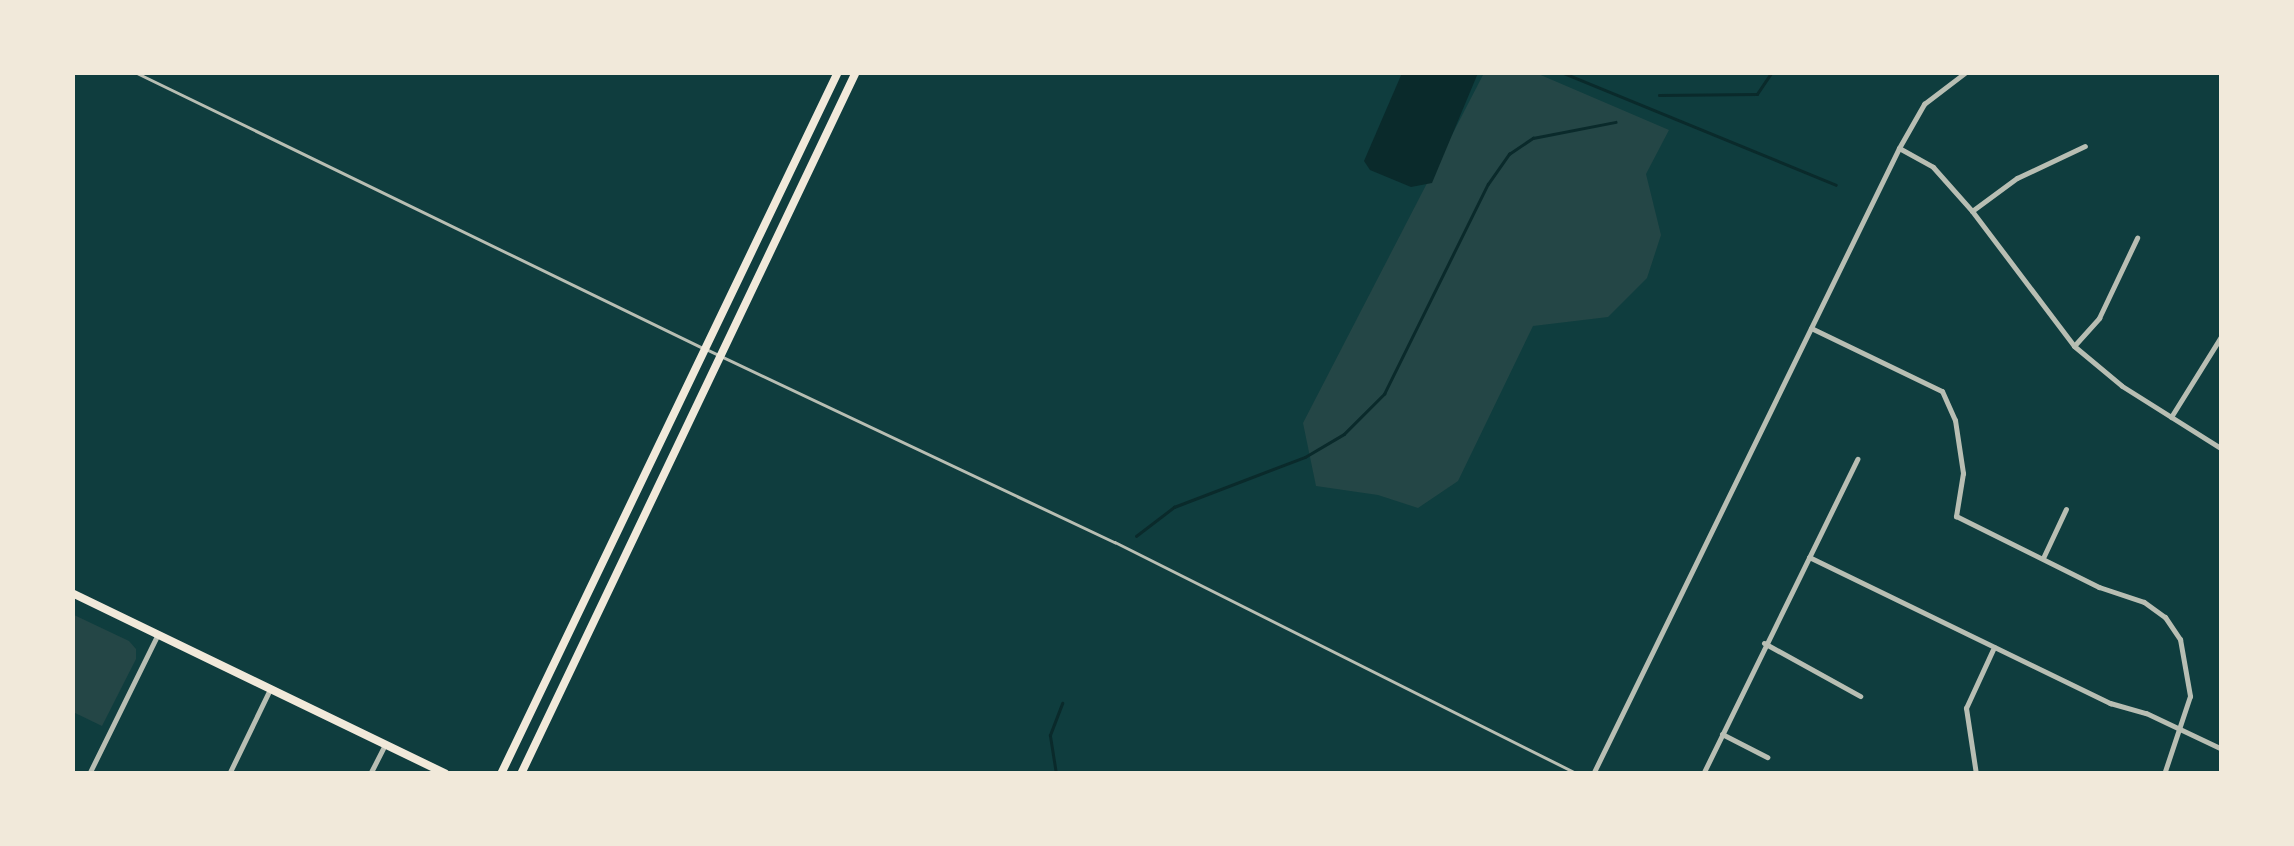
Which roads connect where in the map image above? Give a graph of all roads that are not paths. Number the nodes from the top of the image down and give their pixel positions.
1 (135, 72) edge
2 (838, 72) edge
3 (856, 72) edge
4 (1966, 72) edge
5 (2085, 146) dead end
6 (1899, 148) junction
7 (1972, 210) junction
8 (2136, 238) dead end
9 (1811, 328) junction
10 (2222, 335) edge
11 (2074, 346) junction
12 (707, 350) junction
13 (722, 357) junction
14 (2170, 418) junction
15 (2222, 448) edge
16 (1857, 459) dead end
17 (2066, 509) dead end
18 (1809, 557) junction
19 (2042, 558) junction
20 (72, 593) edge
21 (158, 634) junction
22 (1764, 643) junction
23 (1994, 647) junction
24 (270, 689) junction
25 (1860, 696) dead end
26 (2176, 727) junction
27 (1722, 734) junction
28 (384, 744) junction
29 (2222, 749) edge
30 (1767, 757) dead end
31 (89, 774) edge
32 (229, 774) edge
33 (370, 774) edge
34 (446, 774) edge
35 (501, 774) edge
36 (521, 774) edge
37 (1578, 774) edge
38 (1593, 774) edge
39 (1703, 774) edge
40 (1976, 774) edge
41 (2164, 774) edge

1 - 12 lane
2 - 12 main road
3 - 13 main road
4 - 6 street
5 - 7 street
6 - 7 street
6 - 9 street
7 - 11 street
8 - 11 street
9 - 19 street
9 - 38 street
10 - 14 street
11 - 14 street
12 - 13 lane
12 - 35 main road
13 - 36 main road
13 - 37 lane
14 - 15 street
16 - 18 street
17 - 19 street
18 - 22 street
18 - 23 street
19 - 26 street
20 - 21 main road
21 - 24 main road
21 - 31 street
22 - 25 street
22 - 27 street
23 - 26 street
23 - 40 street
24 - 28 main road
24 - 32 street
26 - 29 street
26 - 41 street
27 - 30 street
27 - 39 street
28 - 33 street
28 - 34 main road

